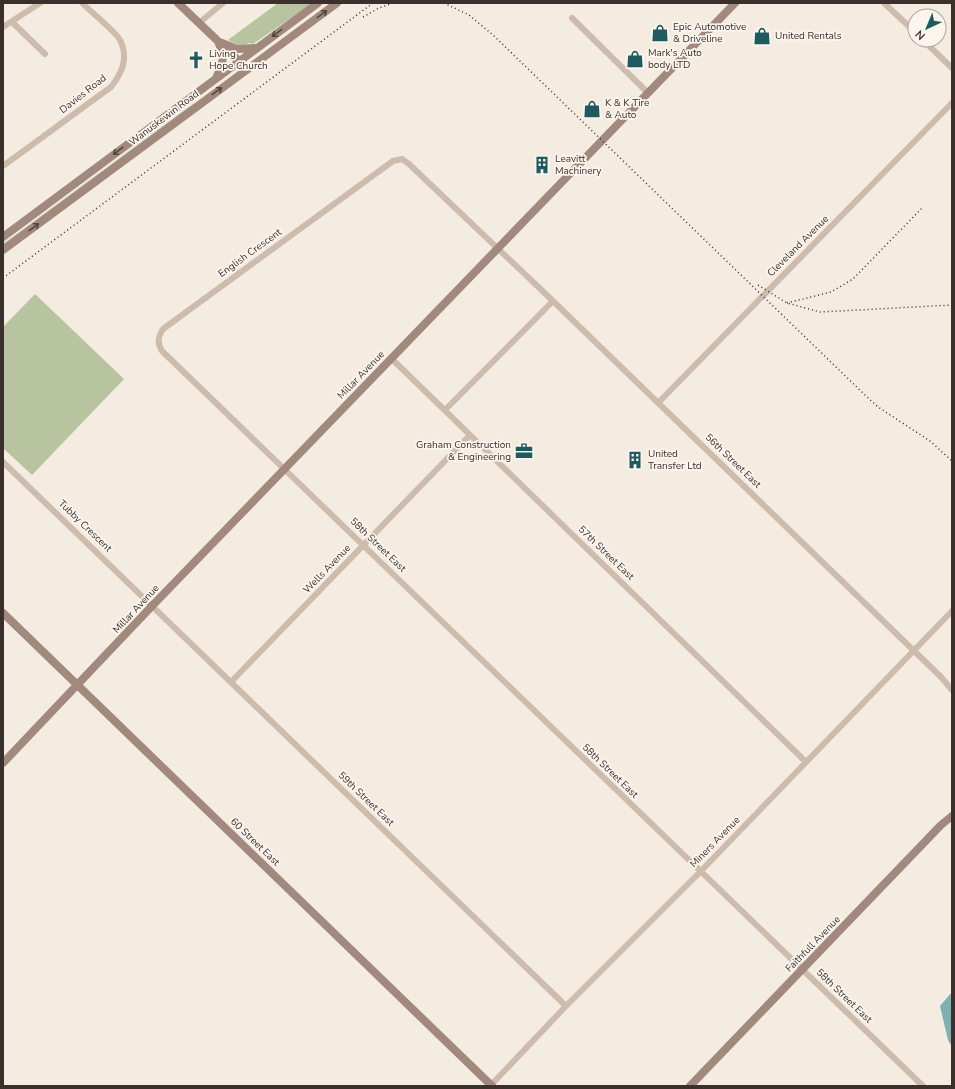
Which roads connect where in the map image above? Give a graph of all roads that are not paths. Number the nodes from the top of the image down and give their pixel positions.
1 (40, 3) edge
2 (82, 3) edge
3 (178, 3) edge
4 (223, 3) edge
5 (318, 3) edge
6 (337, 3) edge
7 (735, 3) edge
8 (884, 3) edge
9 (572, 18) dead end
10 (12, 22) junction
11 (199, 23) junction
12 (907, 25) edge
13 (3, 27) edge
14 (218, 42) junction
15 (258, 47) junction
16 (931, 48) edge
17 (45, 54) dead end
18 (239, 61) junction
19 (952, 68) edge
20 (247, 69) junction
21 (217, 78) junction
22 (648, 93) junction
23 (952, 103) edge
24 (3, 166) edge
25 (3, 237) edge
26 (497, 249) junction
27 (3, 250) edge
28 (553, 301) junction
29 (391, 358) junction
30 (658, 403) junction
31 (444, 410) junction
32 (470, 435) junction
33 (3, 462) edge
34 (285, 469) junction
35 (364, 546) junction
36 (152, 606) junction
37 (952, 611) edge
38 (3, 613) edge
39 (912, 651) junction
40 (231, 682) junction
41 (78, 685) junction
42 (952, 690) edge
43 (806, 762) junction
44 (3, 763) edge
45 (952, 816) edge
46 (700, 872) junction
47 (802, 970) junction
48 (566, 1006) junction
49 (492, 1086) edge
50 (690, 1086) edge
51 (923, 1086) edge

1 - 10 street
2 - 24 street, Davies Road
3 - 11 street
4 - 11 street
5 -> 15 street, Wanuskewin Road
20 -> 6 street, Wanuskewin Road
7 - 22 street, Millar Avenue
8 - 12 street
9 - 22 street
10 - 13 street
10 - 17 street
11 - 14 street
14 - 15 street
14 - 18 street
14 - 21 street
15 - 18 street, Wanuskewin Road
16 - 19 street
18 - 20 street
18 - 21 street, Wanuskewin Road
27 -> 20 street, Wanuskewin Road
21 -> 25 street, Wanuskewin Road
22 - 26 street, Millar Avenue
23 - 30 street, Cleveland Avenue
26 - 28 street, 56th Street East
26 - 29 street, Millar Avenue
26 - 34 street, English Crescent
28 - 30 street, 56th Street East
28 - 31 street
29 - 31 street, 57th Street East
29 - 34 street, Millar Avenue
30 - 39 street, 56th Street East
31 - 32 street, 57th Street East
32 - 35 street, Wells Avenue
32 - 43 street, 57th Street East
33 - 36 street, Tubby Crescent
34 - 35 street, 58th Street East
34 - 36 street, Millar Avenue
35 - 40 street, Wells Avenue
35 - 46 street, 58th Street East
36 - 40 street, 59th Street East
36 - 41 street, Millar Avenue
37 - 39 street, Miners Avenue
38 - 41 street, 60 Street East
39 - 42 street, 56th Street East
39 - 43 street, Miners Avenue
40 - 48 street, 59th Street East
41 - 44 street, Millar Avenue
41 - 49 street, 60 Street East
43 - 46 street, Miners Avenue
45 - 47 street, Faithfull Avenue
46 - 47 street, 58th Street East
46 - 48 street, Miners Avenue
47 - 50 street, Faithfull Avenue
47 - 51 street, 58th Street East
48 - 49 street, Miners Avenue

